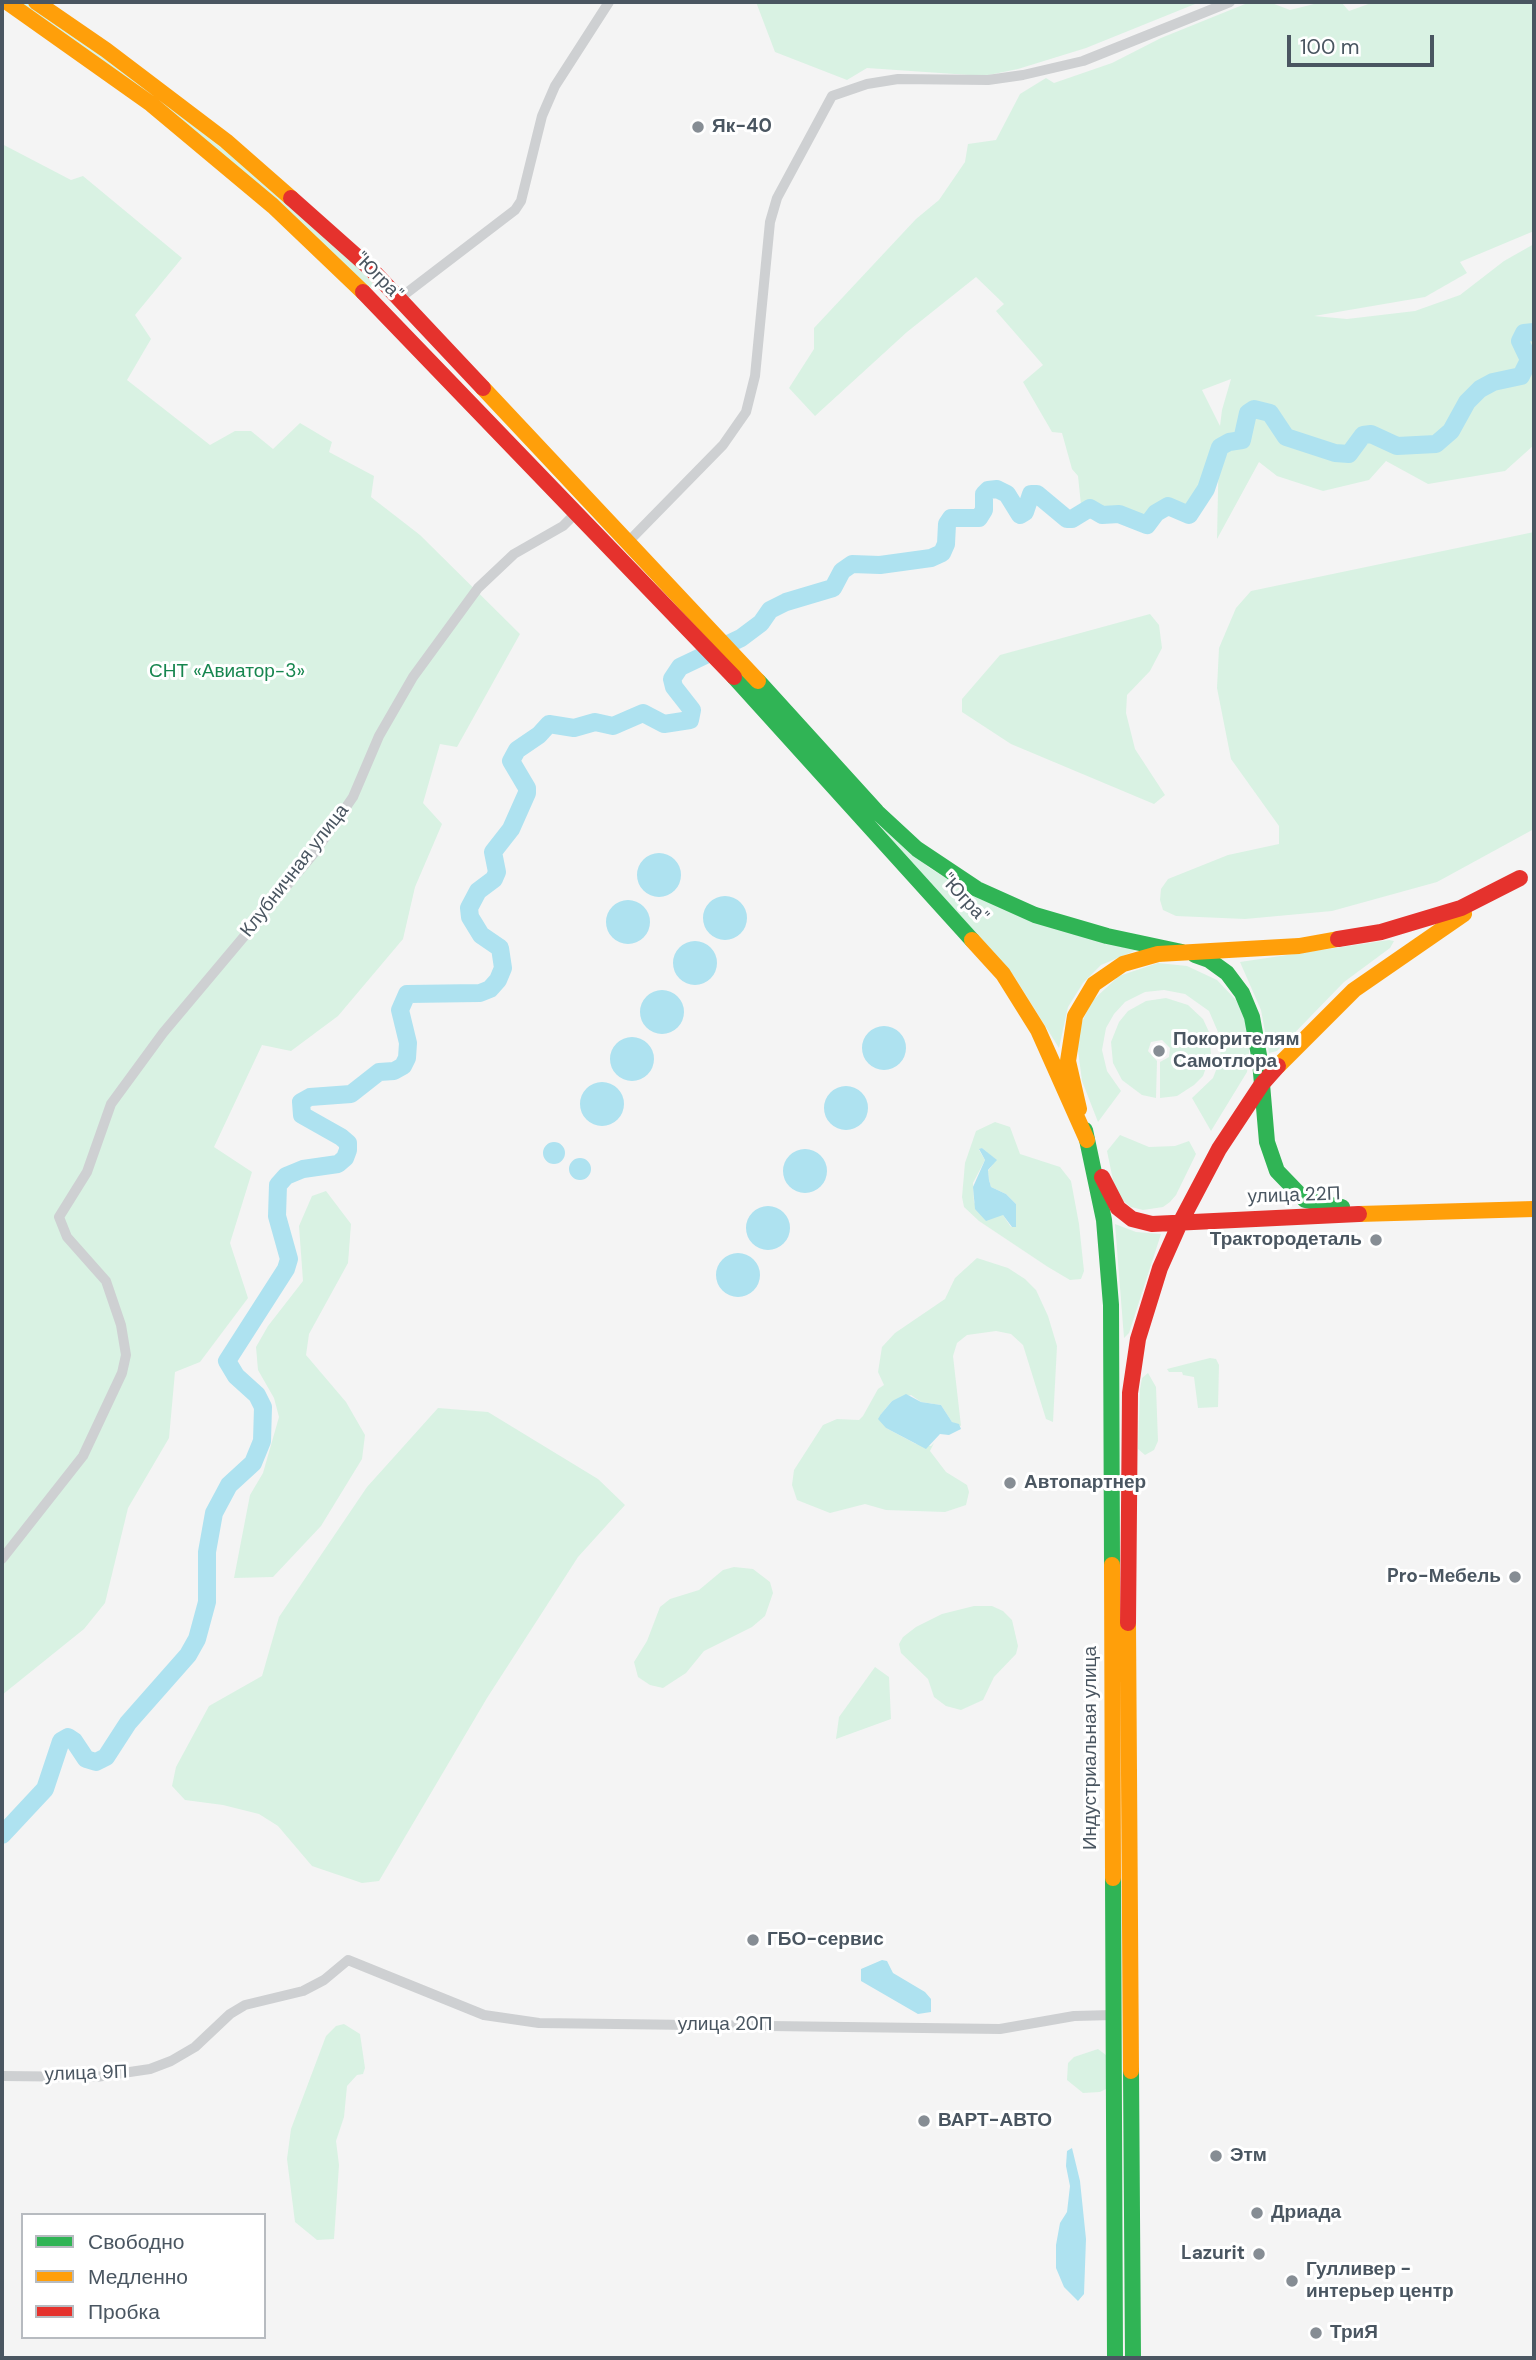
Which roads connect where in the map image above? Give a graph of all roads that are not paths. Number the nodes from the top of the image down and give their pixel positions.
1 (7, 2) edge
2 (36, 2) edge
3 (609, 2) edge
4 (1230, 2) edge
5 (400, 298) junction
6 (385, 313) junction
7 (577, 512) junction
8 (629, 541) junction
9 (690, 617) junction
10 (742, 675) junction
11 (1527, 874) edge
12 (1182, 952) junction
13 (1262, 1084) junction
14 (1087, 1140) junction
15 (1534, 1209) edge
16 (1411, 1211) junction
17 (1180, 1223) junction
18 (2, 1559) edge
19 (348, 1960) joint
20 (1113, 2015) junction
21 (2, 2076) edge
22 (1115, 2358) edge
23 (1133, 2358) edge

1 - 6 main road, "Югра"
2 - 5 main road, "Югра"
3 - 5 street
4 - 8 street
5 - 6 main road
5 - 8 main road, "Югра"
6 - 7 main road, "Югра"
7 - 9 main road, "Югра"
7 - 18 street, Клубничная улица
8 - 9 main road, "Югра"
9 - 10 main road
10 - 12 main road, "Югра"
10 - 14 main road, "Югра"
11 - 12 main road
11 - 13 main road
12 - 13 main road
12 - 14 main road
13 - 16 main road, улица 22П
13 - 17 main road
14 - 17 main road
14 - 20 main road, Индустриальная улица
15 - 16 main road, улица 22П
16 - 17 main road, улица 22П
17 - 23 main road, Индустриальная улица
19 - 20 street, улица 20П
19 - 21 street, улица 9П
20 - 22 main road, Индустриальная улица

